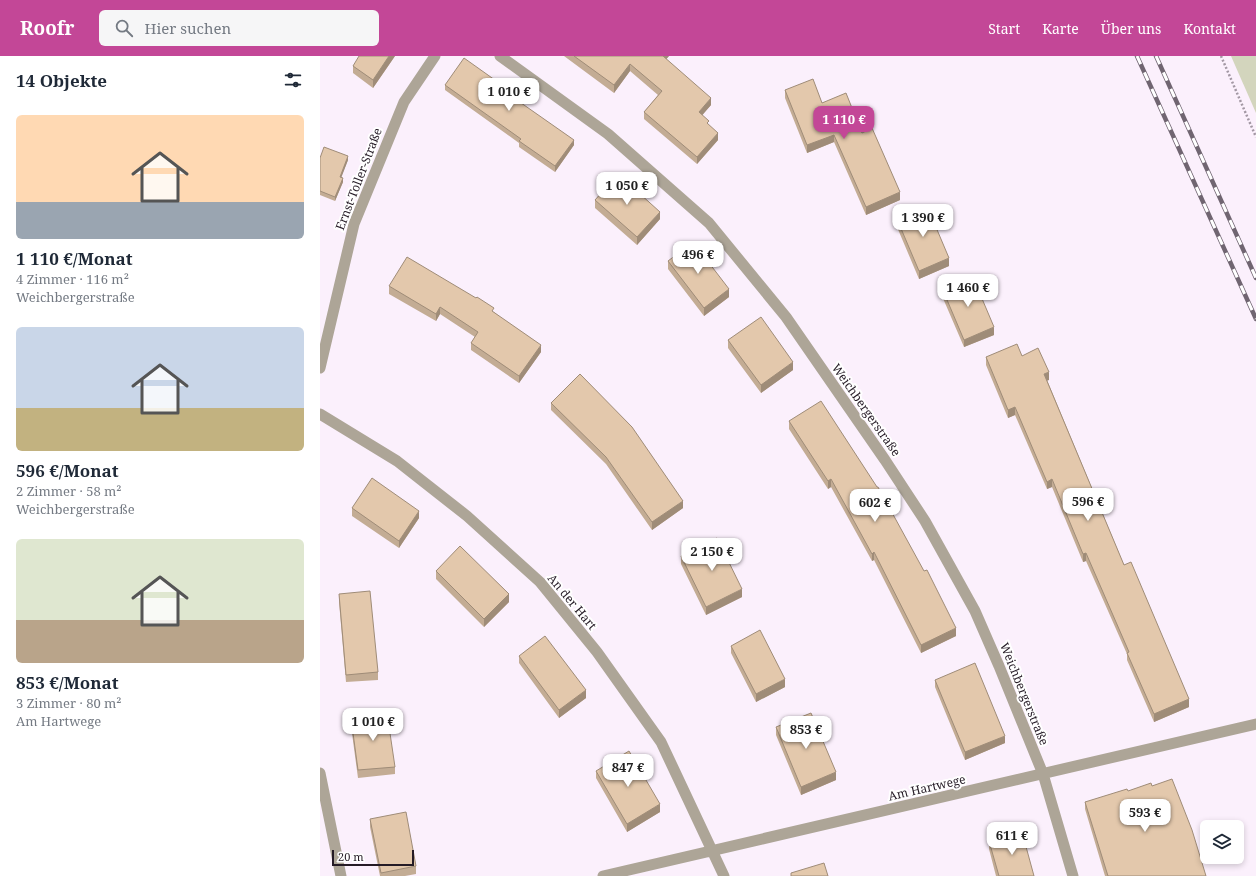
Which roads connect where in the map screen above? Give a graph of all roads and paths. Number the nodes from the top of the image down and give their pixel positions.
1 (435, 56) edge
2 (500, 56) edge
3 (1221, 56) edge
4 (1256, 137) edge
5 (320, 368) edge
6 (320, 414) edge
7 (1256, 724) edge
8 (320, 773) edge
9 (1043, 774) junction
10 (712, 851) junction
11 (341, 876) edge
12 (603, 876) edge
13 (724, 876) edge
14 (1073, 876) edge

1 - 5 street, Ernst-Toller-Straße
2 - 9 street, Weichbergerstraße
3 - 4 path
6 - 10 street, An der Hart
7 - 9 street, Am Hartwege
8 - 11 street
9 - 10 street, Am Hartwege
9 - 14 street, Weichbergerstraße
10 - 12 street, Am Hartwege
10 - 13 street, An der Hart

